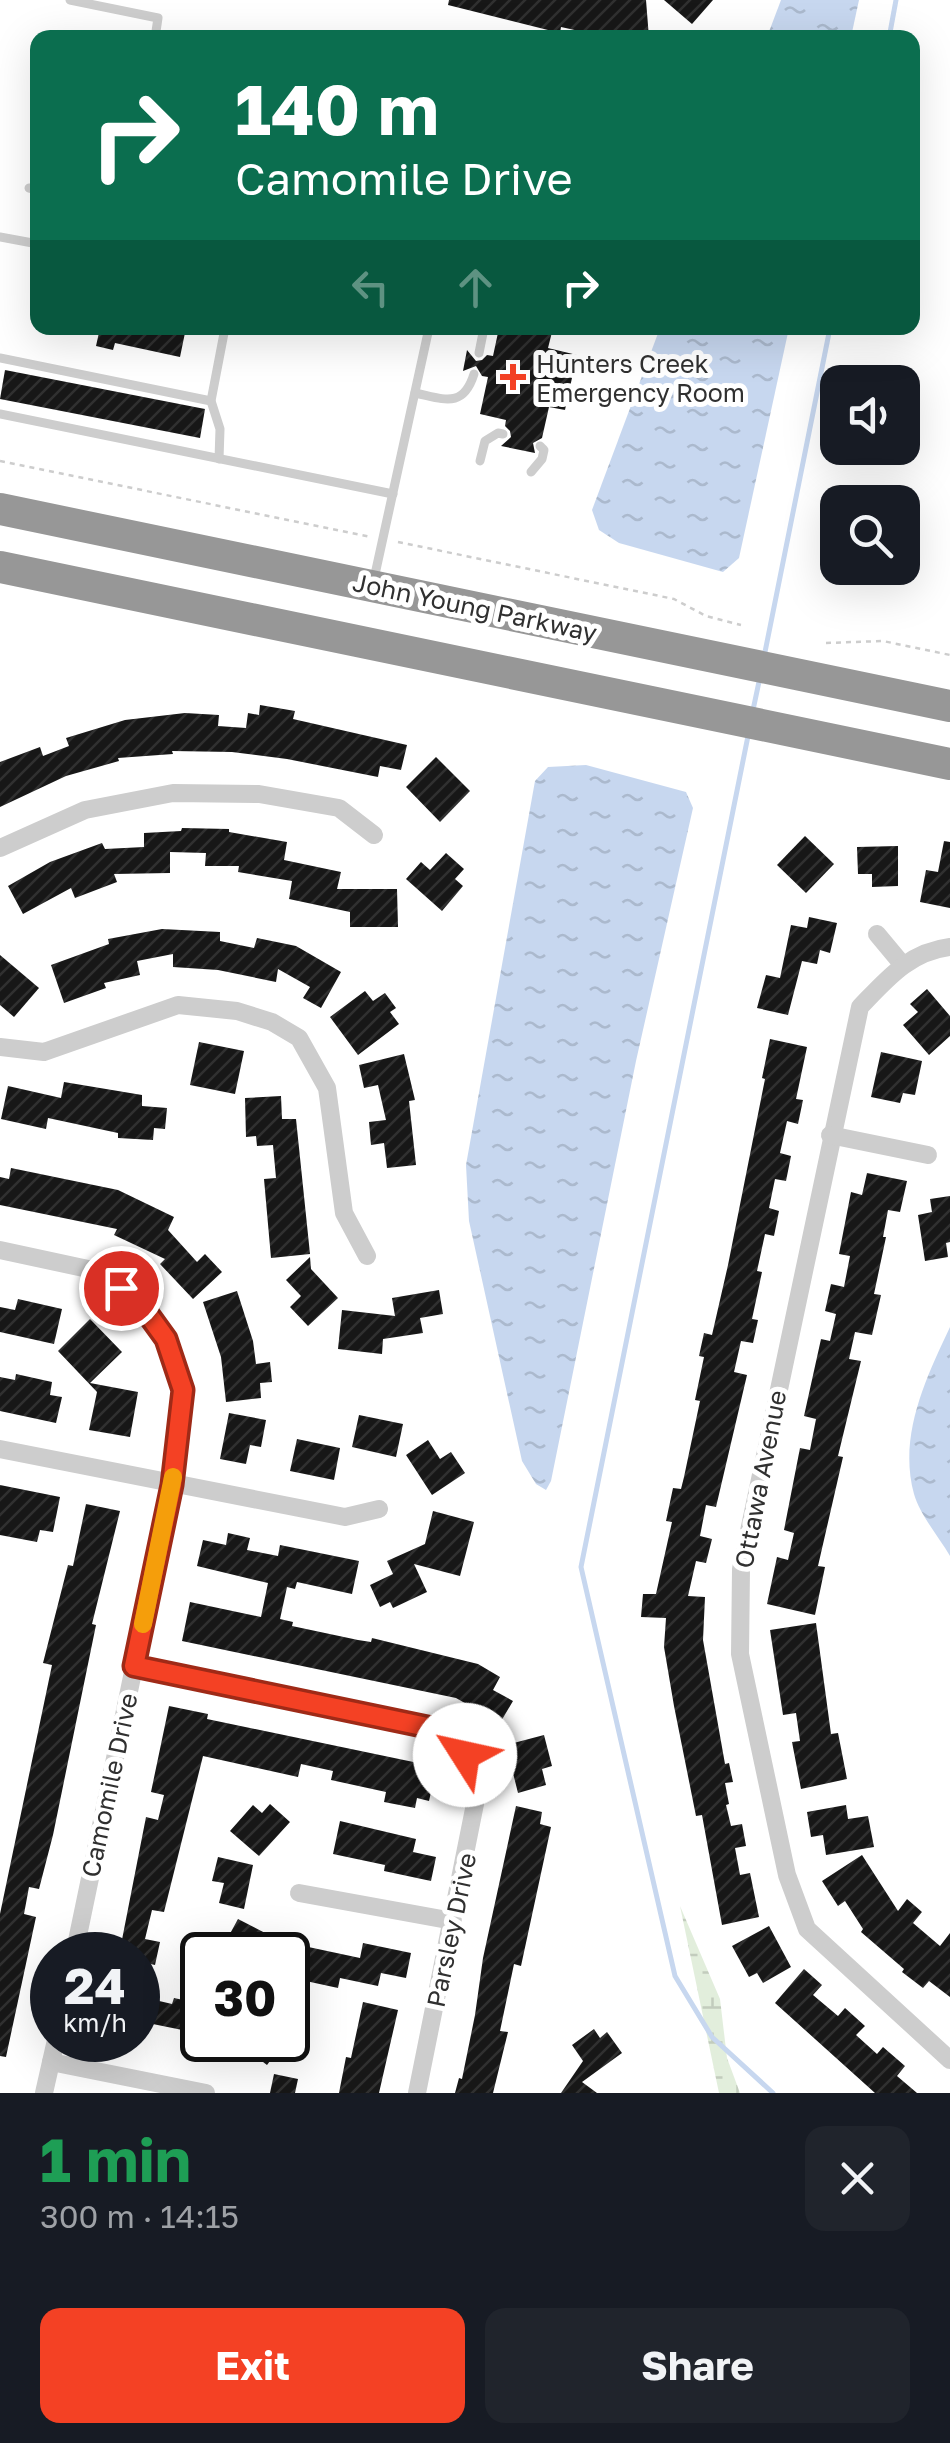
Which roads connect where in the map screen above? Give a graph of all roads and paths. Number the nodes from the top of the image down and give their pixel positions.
1 (70, 0) edge
2 (156, 30) edge
3 (0, 237) edge
4 (30, 243) edge
5 (224, 335) edge
6 (428, 335) edge
7 (483, 335) edge
8 (479, 353) dead end
9 (0, 358) edge
10 (474, 374) dead end
11 (415, 393) junction
12 (211, 401) junction
13 (0, 414) edge
14 (504, 434) dead end
15 (540, 446) dead end
16 (220, 459) junction
17 (480, 460) dead end
18 (531, 472) dead end
19 (393, 494) junction
20 (0, 509) edge
21 (0, 567) edge
22 (373, 586) junction
23 (826, 643) dead end
24 (950, 655) edge
25 (950, 706) edge
26 (950, 764) edge
27 (374, 835) dead end
28 (0, 848) edge
29 (877, 934) dead end
30 (950, 948) edge
31 (902, 964) junction
32 (0, 1047) edge
33 (830, 1135) junction
34 (928, 1154) dead end
35 (0, 1250) edge
36 (367, 1256) dead end
37 (0, 1449) edge
38 (172, 1485) junction
39 (379, 1509) dead end
40 (134, 1666) junction
41 (299, 1892) dead end
42 (453, 1921) junction
43 (79, 1932) edge
44 (950, 2060) edge
45 (51, 2062) joint
46 (44, 2093) edge
47 (206, 2093) edge
48 (418, 2093) edge

1 - 2 lane
3 - 4 lane
5 - 12 lane
6 - 11 lane
7 - 8 lane
9 - 12 lane
10 - 11 lane
11 - 19 lane
12 - 16 lane
13 - 16 lane
14 - 17 lane
15 - 18 lane
16 - 19 lane
19 - 22 lane
20 - 22 highway, John Young Parkway
21 - 26 highway
22 - 25 highway, John Young Parkway
23 - 24 path
27 - 28 street
29 - 31 street
30 - 31 street, Ottawa Avenue
31 - 33 street, Ottawa Avenue
32 - 36 street
33 - 34 street
33 - 44 street, Ottawa Avenue
35 - 38 street, Camomile Drive
37 - 38 street
38 - 39 street
38 - 40 street, Camomile Drive
40 - 42 street, Parsley Drive
40 - 43 street, Camomile Drive
41 - 42 street
42 - 48 street, Parsley Drive
45 - 46 street
45 - 47 street

